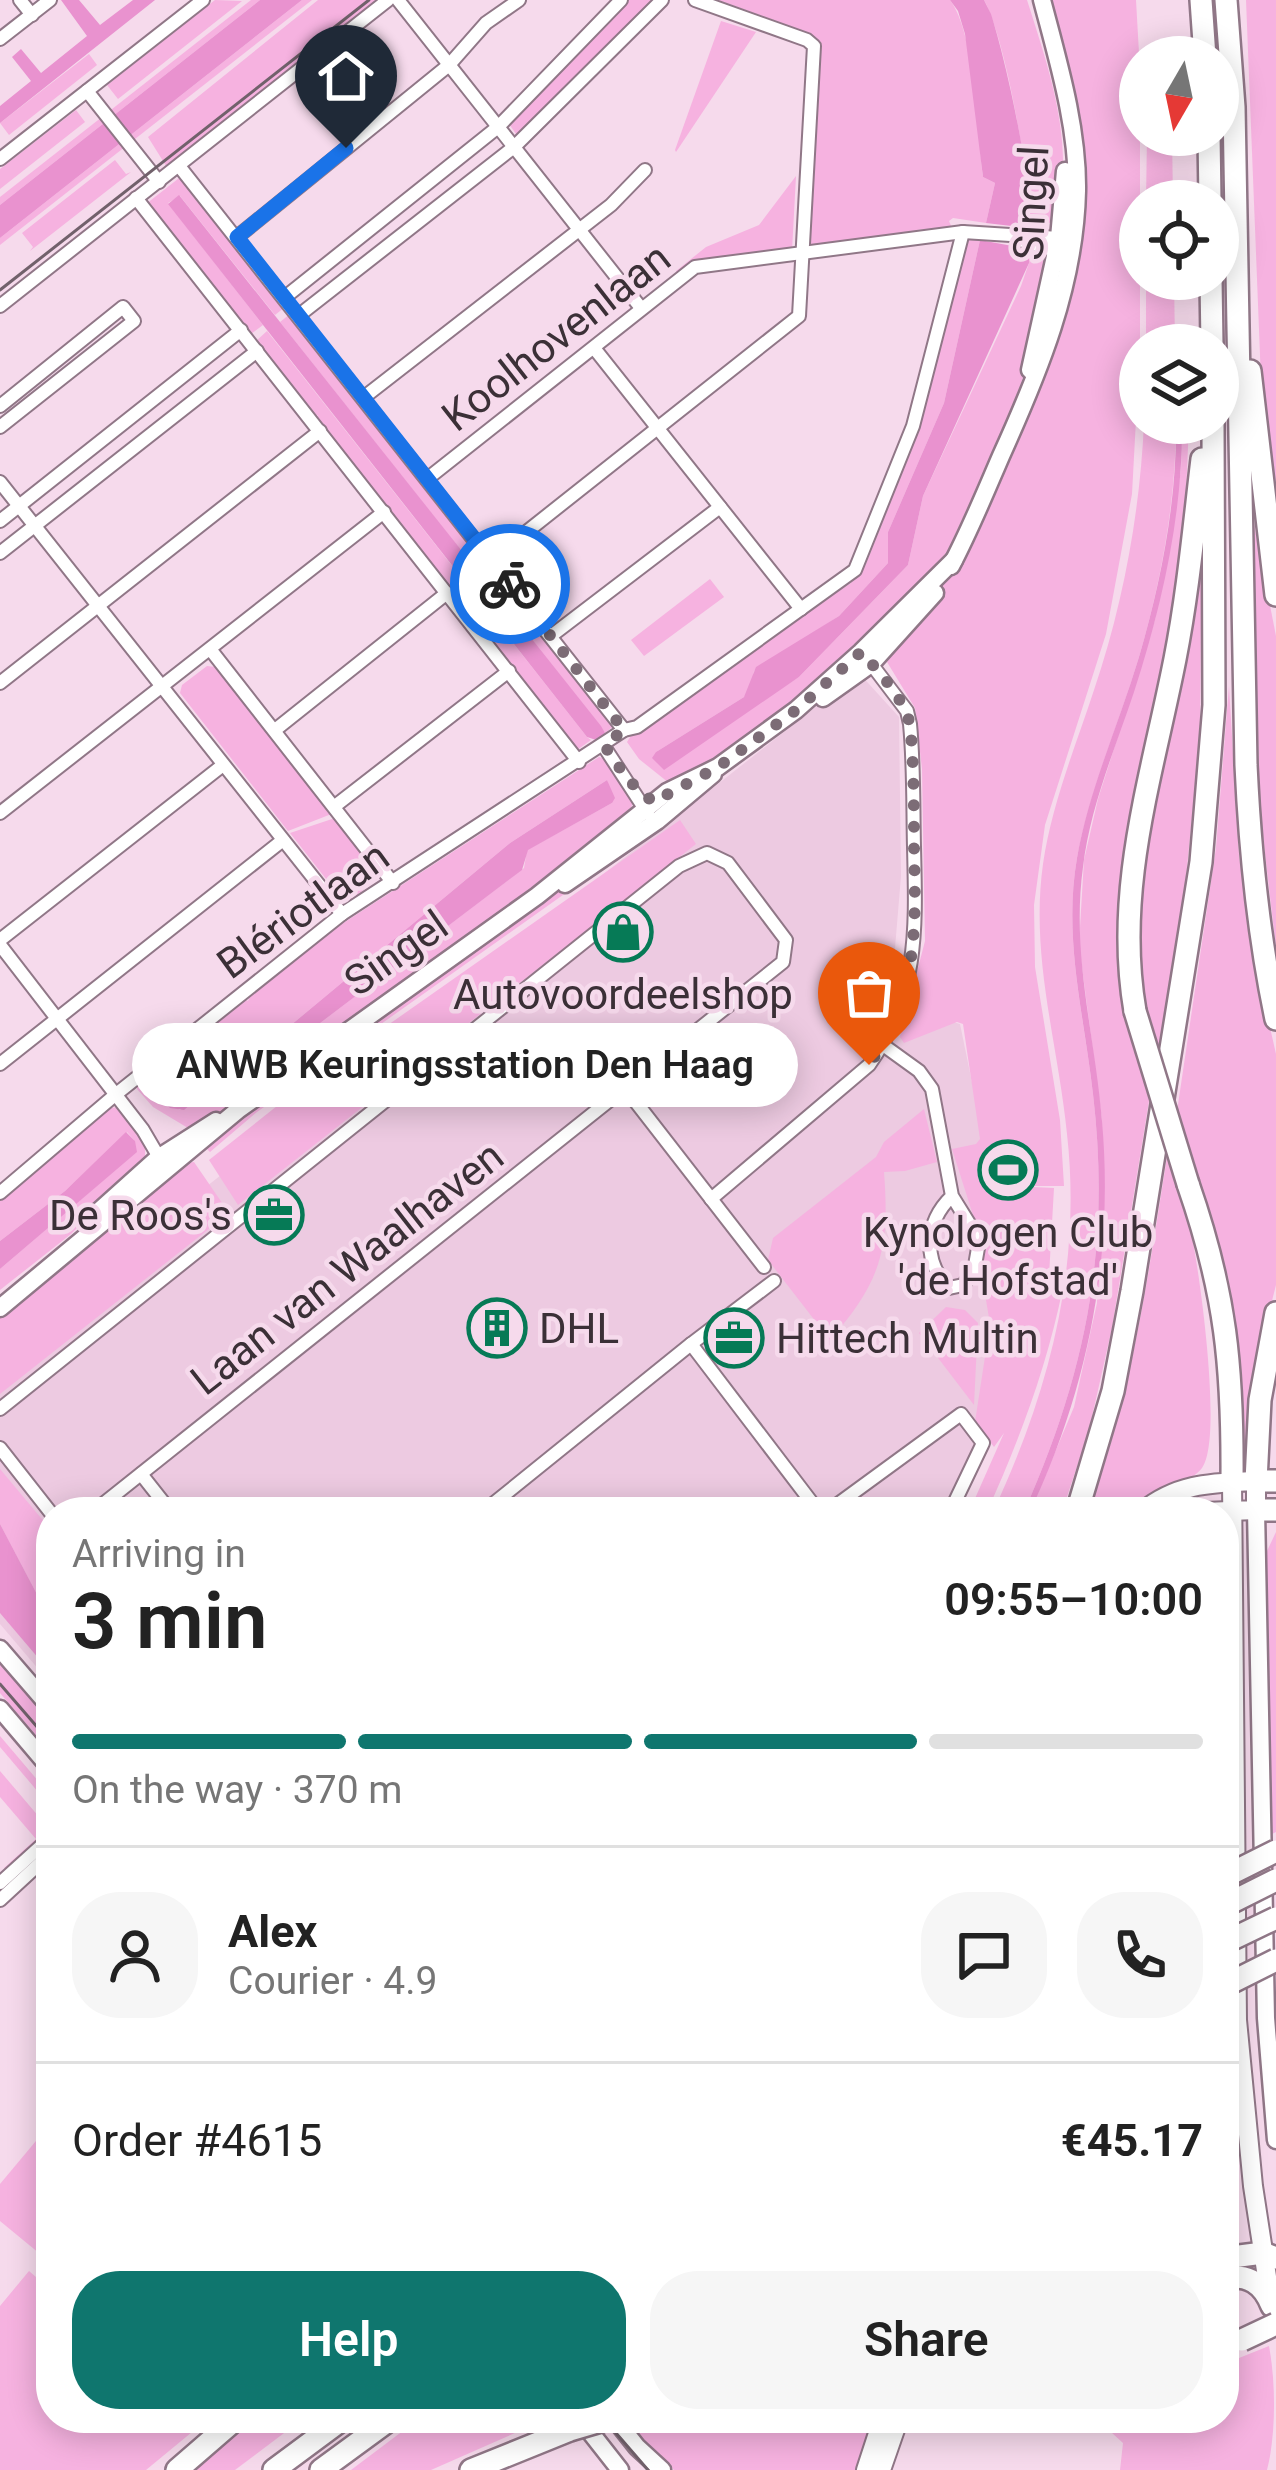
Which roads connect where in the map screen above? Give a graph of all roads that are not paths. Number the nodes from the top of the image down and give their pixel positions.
1 (20, 0) edge
2 (50, 0) edge
3 (203, 0) edge
4 (388, 0) edge
5 (398, 0) edge
6 (518, 0) edge
7 (621, 0) edge
8 (662, 0) edge
9 (695, 0) edge
10 (1032, 0) edge
11 (1042, 0) edge
12 (1201, 0) edge
13 (1226, 0) edge
14 (32, 15) junction
15 (1204, 36) edge
16 (0, 39) edge
17 (449, 64) junction
18 (87, 91) junction
19 (498, 127) junction
20 (514, 147) junction
21 (0, 159) edge
22 (179, 166) junction
23 (645, 170) dead end
24 (1235, 180) edge
25 (158, 182) junction
26 (136, 198) junction
27 (578, 228) junction
28 (963, 232) junction
29 (237, 237) junction
30 (1062, 245) junction
31 (801, 252) junction
32 (1239, 274) edge
33 (284, 298) junction
34 (1238, 300) edge
35 (0, 306) edge
36 (641, 308) junction
37 (298, 316) junction
38 (241, 331) junction
39 (593, 348) junction
40 (257, 351) junction
41 (363, 398) junction
42 (0, 406) edge
43 (0, 427) edge
44 (656, 428) junction
45 (320, 431) junction
46 (1207, 444) edge
47 (1210, 444) edge
48 (427, 479) junction
49 (0, 482) edge
50 (19, 506) junction
51 (720, 506) junction
52 (384, 512) junction
53 (0, 521) edge
54 (34, 526) junction
55 (0, 553) edge
56 (491, 560) junction
57 (447, 593) junction
58 (1276, 596) edge
59 (98, 606) junction
60 (801, 608) junction
61 (551, 636) junction
62 (210, 649) junction
63 (866, 658) junction
64 (509, 671) junction
65 (0, 683) edge
66 (162, 686) junction
67 (275, 730) junction
68 (624, 730) junction
69 (604, 745) junction
70 (579, 762) junction
71 (223, 765) junction
72 (335, 806) junction
73 (651, 811) junction
74 (0, 813) edge
75 (283, 840) junction
76 (393, 883) junction
77 (342, 914) junction
78 (0, 942) edge
79 (58, 1019) junction
80 (1276, 1019) edge
81 (883, 1045) junction
82 (0, 1064) edge
83 (625, 1088) junction
84 (115, 1095) junction
85 (166, 1159) junction
86 (0, 1193) edge
87 (952, 1196) junction
88 (711, 1199) junction
89 (764, 1268) dead end
90 (774, 1281) dead end
91 (0, 1294) edge
92 (0, 1308) edge
93 (1276, 1312) edge
94 (691, 1343) junction
95 (0, 1409) edge
96 (0, 1448) edge
97 (141, 1474) junction
98 (1266, 1481) edge
99 (1232, 1482) junction
100 (38, 1497) edge
101 (112, 1497) edge
102 (159, 1497) edge
103 (501, 1497) edge
104 (811, 1497) edge
105 (844, 1497) edge
106 (957, 1497) edge
107 (1081, 1497) edge
108 (1163, 1497) edge
109 (1232, 1497) edge
110 (1266, 1510) edge
111 (0, 1649) edge
112 (36, 1691) edge
113 (0, 1709) edge
114 (36, 1751) edge
115 (36, 1851) edge
116 (1276, 1851) edge
117 (36, 1866) edge
118 (1239, 1870) edge
119 (1276, 1880) edge
120 (0, 1883) edge
121 (1239, 1898) edge
122 (0, 1900) edge
123 (1276, 1918) edge
124 (1239, 1936) edge
125 (1276, 1960) edge
126 (1239, 1978) edge
127 (1239, 2035) edge
128 (1276, 2140) edge
129 (1269, 2255) edge
130 (1239, 2257) edge
131 (1239, 2279) edge
132 (1274, 2319) edge
133 (1239, 2339) edge
134 (220, 2433) edge
135 (324, 2433) edge
136 (372, 2433) edge
137 (555, 2433) edge
138 (584, 2433) edge
139 (625, 2433) edge
140 (878, 2433) edge
141 (894, 2433) edge
142 (177, 2470) edge
143 (274, 2470) edge
144 (321, 2470) edge
145 (471, 2470) edge
146 (620, 2470) edge
147 (662, 2470) edge
148 (866, 2470) edge
149 (881, 2470) edge

1 - 14 street
2 - 14 street
3 - 18 street
4 - 22 street
5 - 17 street
6 - 17 street
7 - 19 street
8 - 20 street
9 - 31 street
10 - 30 main road, Singel
11 - 30 main road, Singel
12 - 15 highway
13 - 24 highway
14 - 16 street
17 - 19 street
17 - 29 street
18 - 21 street
18 - 25 street
19 - 20 street
19 - 33 street
20 - 27 street
20 - 37 street
22 - 25 street
22 - 29 street
23 - 27 street
25 - 26 street
26 - 35 street
26 - 38 street
27 - 36 street
27 - 41 street
28 - 30 street, Koolhovenlaan
28 - 31 street, Koolhovenlaan
28 - 60 street, Blériotlaan
29 - 33 street
30 - 63 main road, Singel
31 - 36 street, Koolhovenlaan
31 - 44 street
32 - 58 highway
33 - 37 street
34 - 80 highway
36 - 39 street, Koolhovenlaan
37 - 41 street
38 - 40 street
38 - 50 street
39 - 44 street
39 - 48 street, Koolhovenlaan
40 - 45 street
40 - 54 street
41 - 48 street
42 - 43 street
44 - 51 street
44 - 56 street
45 - 52 street
45 - 59 street
46 - 99 highway, bridge
47 - 107 highway
48 - 56 street
49 - 50 street
50 - 53 street
50 - 54 street
51 - 60 street
51 - 61 street
52 - 57 street
52 - 62 street
54 - 55 street
54 - 59 street
56 - 61 street
57 - 64 street
57 - 67 street
59 - 65 street
59 - 66 street
60 - 68 street, Blériotlaan
61 - 68 street
62 - 66 street
62 - 67 street
63 - 73 main road, Singel
63 - 81 street
64 - 70 street
64 - 72 street
66 - 71 street
66 - 74 street
67 - 72 street
68 - 69 street, Blériotlaan
69 - 70 street, Blériotlaan
69 - 73 street
70 - 76 street, Blériotlaan
71 - 75 street
71 - 78 street
72 - 76 street
73 - 85 main road, Singel
75 - 77 street
75 - 79 street
76 - 77 street, Blériotlaan
77 - 84 street, Blériotlaan
78 - 79 street
79 - 82 street
79 - 84 street
81 - 87 street
81 - 88 street
83 - 88 street
83 - 95 street, Laan van Waalhaven
83 - 97 street, Laan van Waalhaven
84 - 85 street
84 - 86 street, Blériotlaan
85 - 91 main road, Singel
85 - 92 main road, Singel
87 - 87 street
88 - 89 street
90 - 94 street
93 - 98 highway
94 - 103 street
94 - 104 street
96 - 100 street
97 - 101 street, Laan van Waalhaven
97 - 102 street
98 - 99 main road
98 - 110 main road
99 - 108 main road
99 - 109 main road
105 - 106 street
110 - 128 main road
111 - 112 main road
113 - 114 main road
115 - 120 street
116 - 118 highway, bridge
117 - 122 street
119 - 121 highway, bridge
123 - 124 highway, bridge
125 - 126 highway, bridge
127 - 129 main road
129 - 130 highway
129 - 132 main road
131 - 132 highway
132 - 133 highway, bridge
134 - 142 highway
135 - 143 highway
136 - 144 highway
137 - 145 highway
138 - 146 main road
139 - 147 main road
140 - 148 main road
141 - 149 main road

